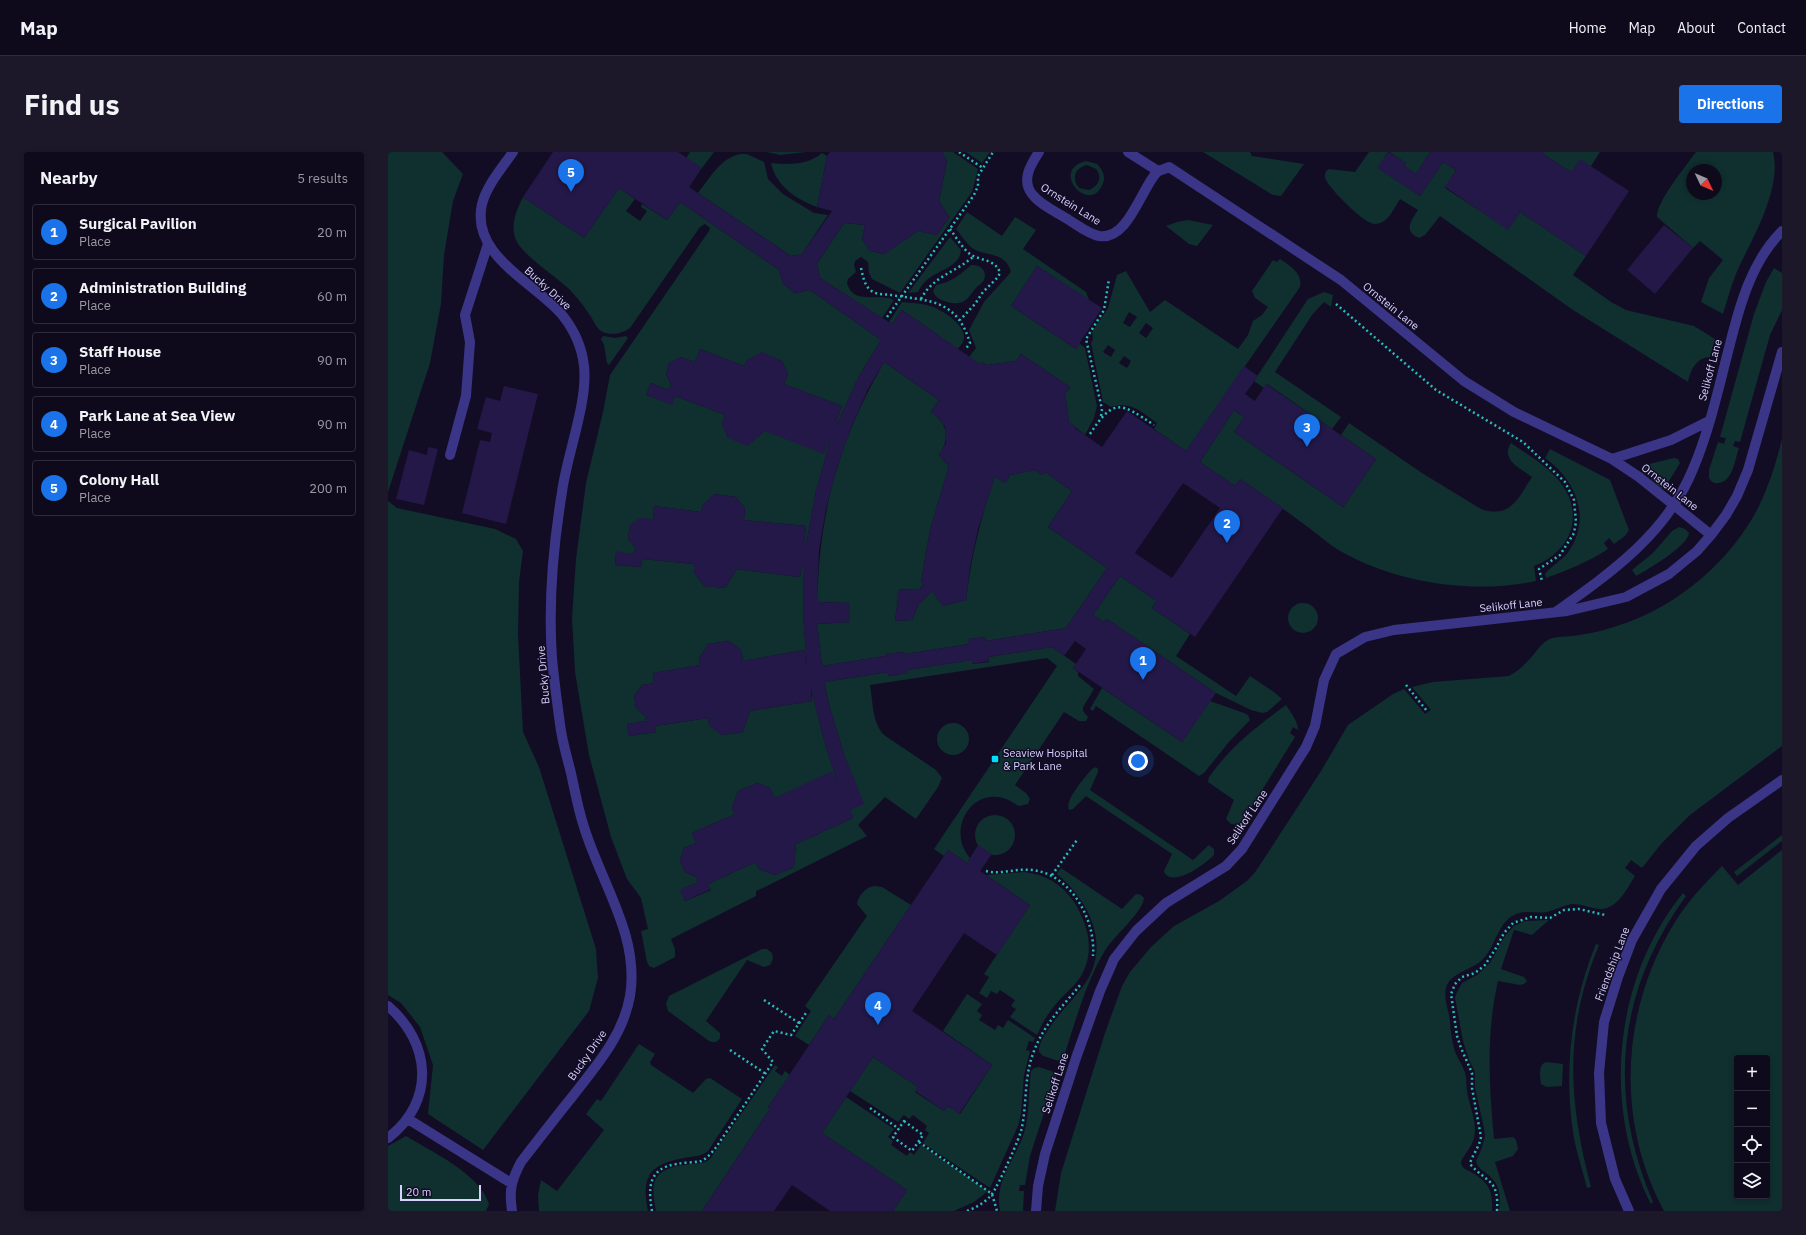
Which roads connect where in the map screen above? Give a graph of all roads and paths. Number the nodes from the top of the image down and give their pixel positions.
1 (513, 152) edge
2 (959, 152) edge
3 (993, 152) edge
4 (1039, 152) edge
5 (1128, 152) edge
6 (983, 168) junction
7 (1158, 171) junction
8 (950, 229) junction
9 (1782, 231) edge
10 (488, 244) junction
11 (974, 256) junction
12 (861, 268) dead end
13 (1109, 279) dead end
14 (902, 296) junction
15 (921, 299) junction
16 (1336, 304) dead end
17 (887, 317) dead end
18 (960, 320) junction
19 (965, 350) dead end
20 (1782, 352) edge
21 (1101, 416) junction
22 (1709, 421) junction
23 (1154, 425) dead end
24 (1090, 434) dead end
25 (450, 455) dead end
26 (1612, 459) junction
27 (1674, 505) junction
28 (1711, 535) junction
29 (1542, 581) dead end
30 (1556, 612) junction
31 (1406, 685) dead end
32 (1427, 711) dead end
33 (1782, 780) edge
34 (1077, 840) dead end
35 (986, 871) dead end
36 (1052, 875) junction
37 (1604, 915) dead end
38 (1092, 962) dead end
39 (1084, 980) dead end
40 (764, 1000) dead end
41 (388, 1006) edge
42 (806, 1013) dead end
43 (799, 1023) junction
44 (730, 1050) dead end
45 (766, 1074) junction
46 (870, 1108) dead end
47 (408, 1119) junction
48 (899, 1129) junction
49 (388, 1138) edge
50 (919, 1142) junction
51 (511, 1183) junction
52 (992, 1194) junction
53 (512, 1211) edge
54 (652, 1211) edge
55 (967, 1211) edge
56 (997, 1211) edge
57 (1036, 1211) edge
58 (1496, 1211) edge
59 (1629, 1211) edge

1 - 10 lane, Bucky Drive
2 - 6 path
3 - 6 path
4 - 7 lane, Ornstein Lane
5 - 7 lane, Ornstein Lane
6 - 8 path
7 - 26 lane, Ornstein Lane
8 - 11 path
8 - 14 path
9 - 22 lane, Selikoff Lane
10 - 25 lane
10 - 51 lane, Bucky Drive
11 - 15 path
11 - 18 path
12 - 14 path
13 - 21 path
14 - 15 path
14 - 17 path
15 - 18 path
16 - 29 path
18 - 19 path
20 - 28 lane, Selikoff Lane
21 - 23 path
21 - 24 path
22 - 26 lane, Ornstein Lane
22 - 27 lane, Selikoff Lane
26 - 27 lane, Ornstein Lane
27 - 28 lane, Ornstein Lane
27 - 30 lane, Selikoff Lane
28 - 30 lane, Selikoff Lane
30 - 57 lane, Selikoff Lane
31 - 32 path
33 - 59 lane, Friendship Lane
34 - 36 path
35 - 36 path
36 - 38 path
37 - 58 path
39 - 52 path
40 - 43 path
41 - 47 lane
42 - 43 path
43 - 45 path
44 - 45 path
45 - 54 path
46 - 48 path
47 - 49 lane
47 - 51 lane
48 - 50 path
48 - 50 path
50 - 52 path
51 - 53 lane, Bucky Drive
52 - 55 path
52 - 56 path

